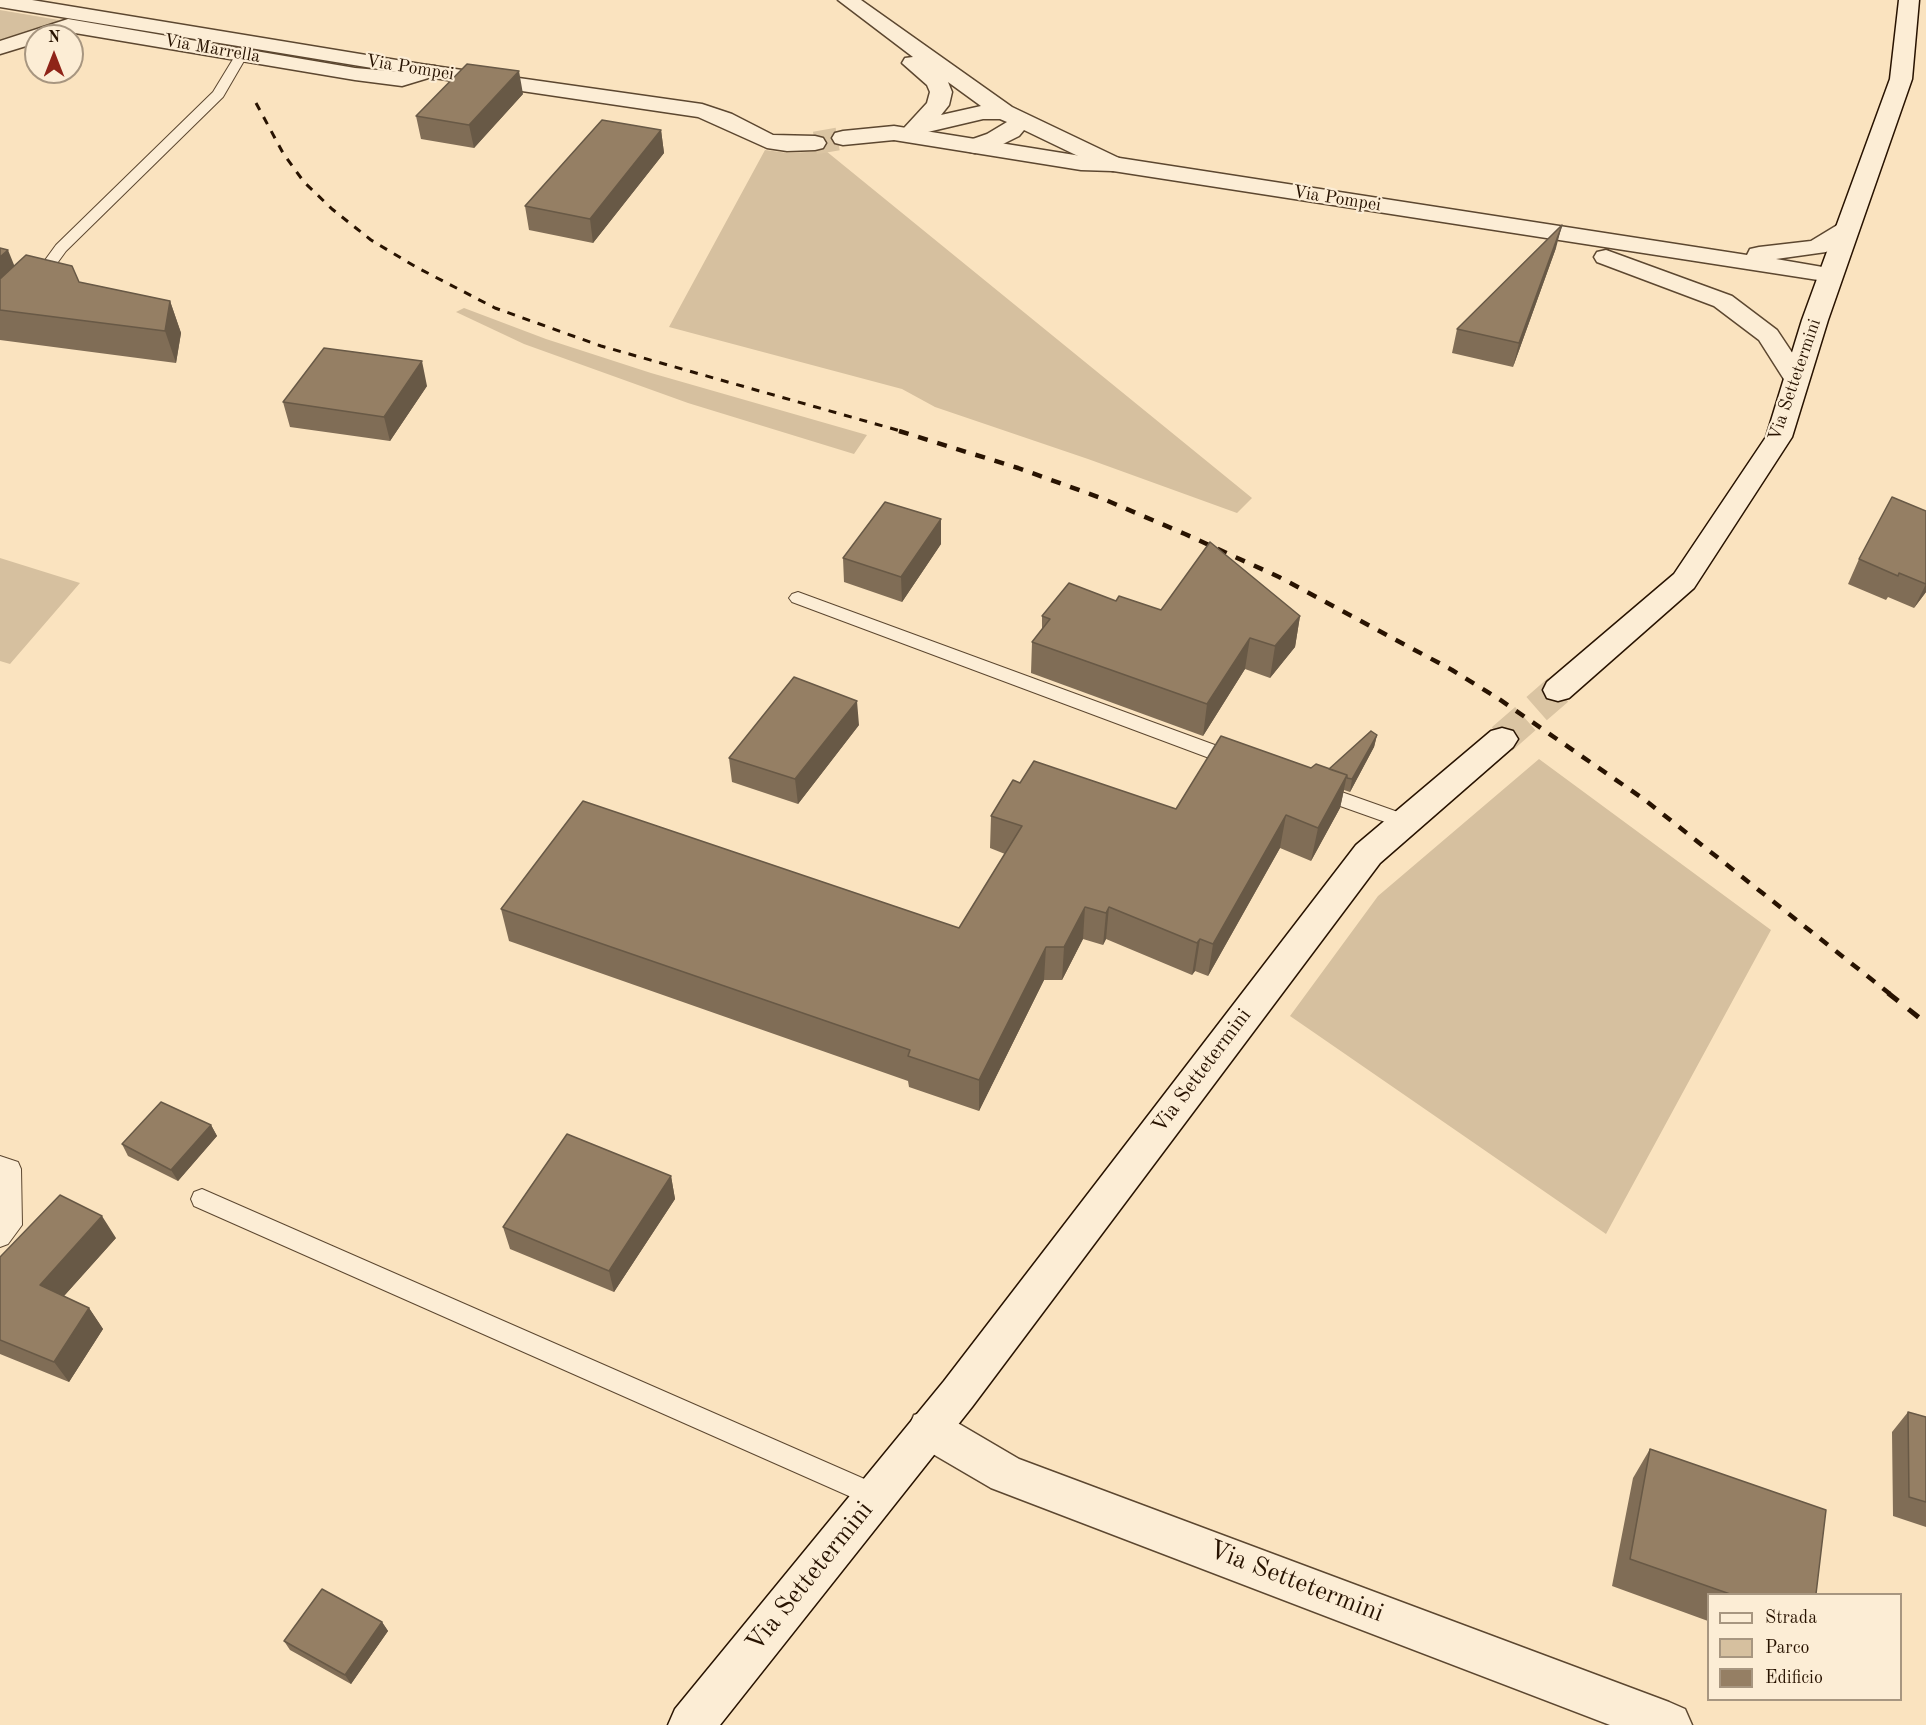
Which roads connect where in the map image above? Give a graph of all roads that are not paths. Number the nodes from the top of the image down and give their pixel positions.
1 (1909, 0) edge
2 (0, 1) edge
3 (862, 10) edge
4 (0, 48) edge
5 (242, 54) junction
6 (427, 71) junction
7 (1012, 117) junction
8 (917, 127) junction
9 (894, 133) junction
10 (843, 138) tunnel mouth
11 (815, 143) tunnel mouth
12 (975, 146) junction
13 (1113, 164) junction
14 (1525, 229) junction
15 (1847, 230) junction
16 (1709, 257) junction
17 (1831, 275) junction
18 (0, 312) edge
19 (1796, 378) junction
20 (798, 598) dead end
21 (1558, 690) tunnel mouth
22 (1502, 739) tunnel mouth
23 (1248, 765) edge
24 (1304, 785) edge
25 (1405, 822) junction
26 (0, 1165) edge
27 (202, 1199) dead end
28 (0, 1237) edge
29 (929, 1429) junction
30 (876, 1496) junction
31 (690, 1725) edge
32 (1669, 1725) edge

1 - 15 street, Via Settetermini
2 - 6 street, Via Pompei
3 - 7 street
3 - 8 street
4 - 5 street, Via Marrella
5 - 6 street, Via Marrella
5 - 18 lane
6 - 11 street, Via Pompei
7 - 8 street
7 - 12 street
7 - 13 street
8 - 9 street
9 - 10 street, Via Pompei
9 - 12 street, Via Pompei
12 - 13 street, Via Pompei
13 - 14 street, Via Pompei
14 - 16 street, Via Pompei
14 - 19 street
15 - 16 street
15 - 17 street, Via Settetermini
16 - 17 street, Via Pompei
17 - 19 street, Via Settetermini
19 - 21 street, Via Settetermini
20 - 23 lane
22 - 25 street, Via Settetermini
24 - 25 lane
25 - 29 street, Via Settetermini
26 - 28 lane
27 - 30 lane
29 - 30 street, Via Settetermini
29 - 32 street, Via Settetermini
30 - 31 street, Via Settetermini

